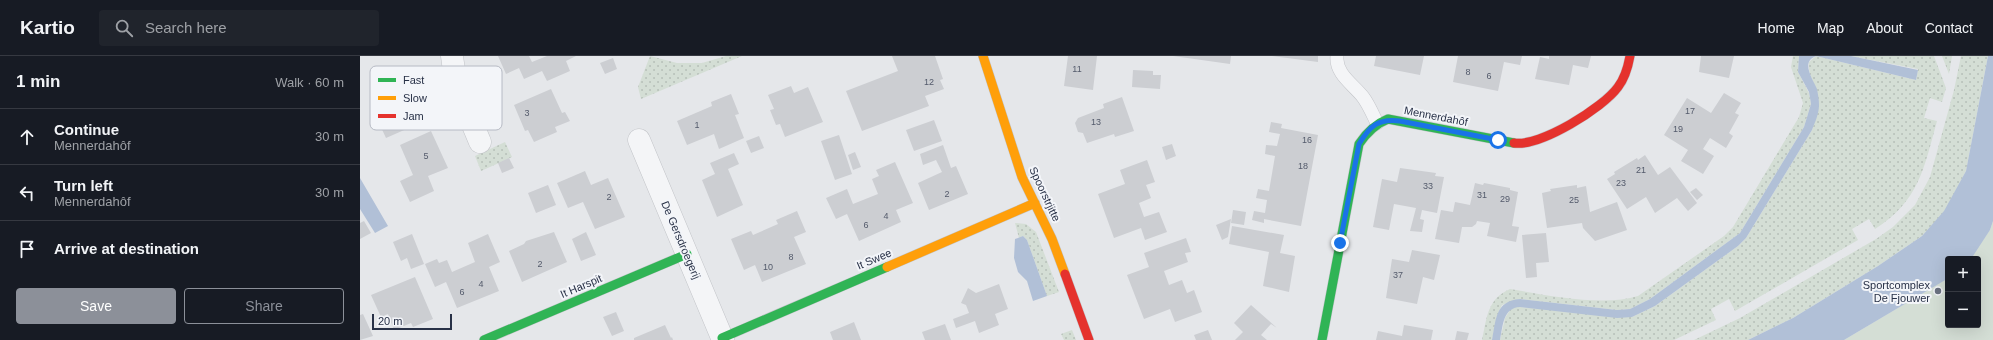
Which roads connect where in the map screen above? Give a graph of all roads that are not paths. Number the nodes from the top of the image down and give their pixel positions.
1 (452, 56) edge
2 (983, 56) edge
3 (1337, 56) edge
4 (1630, 56) edge
5 (453, 66) edge
6 (1377, 123) junction
7 (475, 130) edge
8 (639, 140) dead end
9 (480, 142) dead end
10 (1035, 203) junction
11 (687, 254) junction
12 (723, 339) edge
13 (484, 340) edge
14 (1089, 340) edge
15 (1322, 340) edge

1 - 5 street
2 - 10 street, Spoorstrjitte
3 - 6 lane
4 - 6 street, Mennerdahôf
6 - 15 street
7 - 9 street
8 - 11 street, De Gersdroegerij
10 - 12 street, It Swee
10 - 14 street, Spoorstrjitte
11 - 12 street, De Gersdroegerij
11 - 13 street, It Harspit

